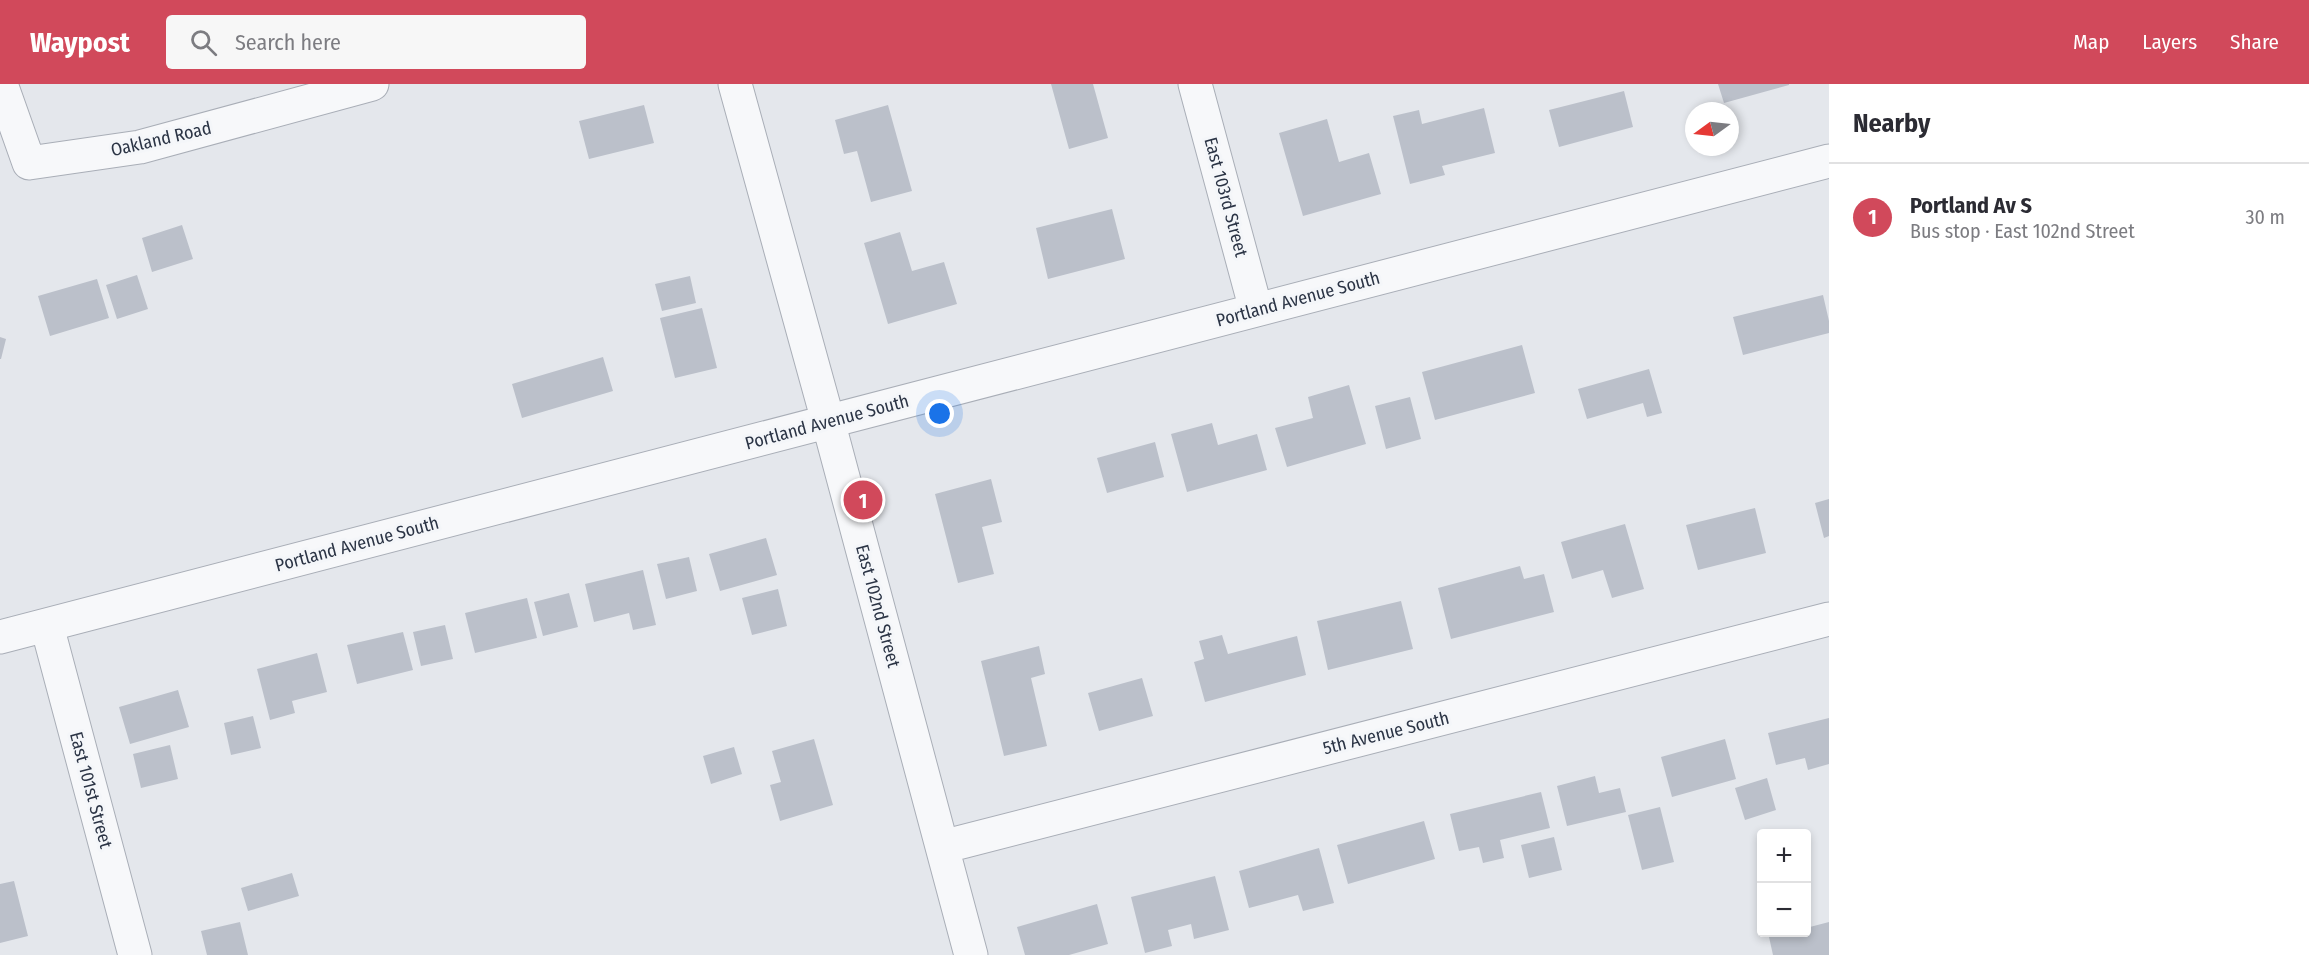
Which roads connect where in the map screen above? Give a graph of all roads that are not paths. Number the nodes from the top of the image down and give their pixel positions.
1 (1, 84) edge
2 (372, 84) edge
3 (735, 84) edge
4 (1195, 84) edge
5 (1829, 160) edge
6 (1256, 310) junction
7 (828, 422) junction
8 (1829, 619) edge
9 (47, 626) junction
10 (0, 638) edge
11 (942, 847) junction
12 (135, 955) edge
13 (971, 955) edge

1 - 2 street, Oakland Road
3 - 7 street, East 102nd Street
4 - 6 street, East 103rd Street
5 - 6 street, Portland Avenue South
6 - 7 street, Portland Avenue South
7 - 9 street, Portland Avenue South
7 - 11 street, East 102nd Street
8 - 11 street, 5th Avenue South
9 - 10 street, Portland Avenue South
9 - 12 street, East 101st Street
11 - 13 street, East 102nd Street

